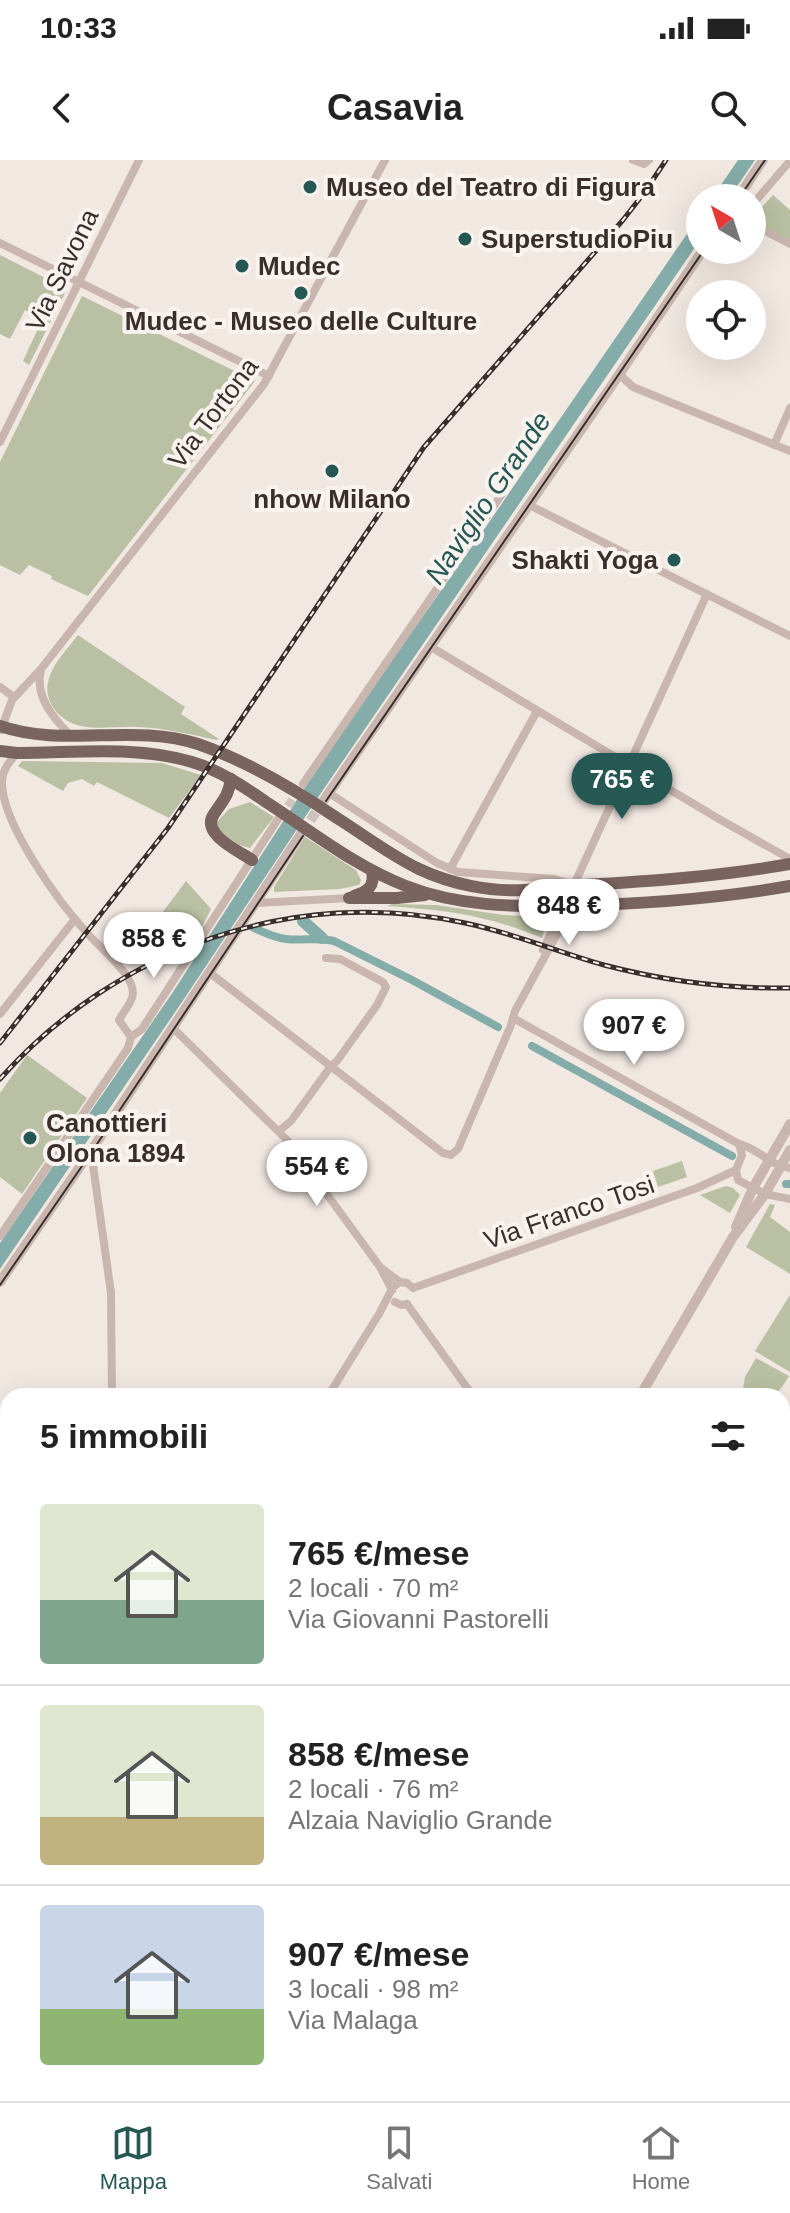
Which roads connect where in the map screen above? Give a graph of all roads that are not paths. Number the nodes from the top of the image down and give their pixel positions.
1 (139, 160) edge
2 (385, 160) edge
3 (633, 160) edge
4 (649, 160) edge
5 (763, 160) edge
6 (790, 161) edge
7 (747, 184) edge
8 (766, 189) edge
9 (766, 231) edge
10 (0, 243) edge
11 (790, 244) edge
12 (694, 264) edge
13 (79, 281) junction
14 (619, 374) junction
15 (269, 376) junction
16 (790, 408) edge
17 (0, 442) edge
18 (774, 445) junction
19 (790, 451) edge
20 (504, 491) dead end
21 (529, 505) junction
22 (707, 594) junction
23 (790, 636) edge
24 (431, 647) junction
25 (41, 669) junction
26 (0, 687) edge
27 (14, 697) junction
28 (537, 711) junction
29 (3, 728) edge
30 (70, 735) junction
31 (0, 751) edge
32 (17, 753) junction
33 (3, 764) edge
34 (628, 765) junction
35 (231, 779) junction
36 (303, 784) tunnel mouth
37 (253, 792) junction
38 (327, 801) junction
39 (219, 808) junction
40 (278, 819) tunnel mouth
41 (307, 834) junction
42 (772, 849) junction
43 (252, 860) junction
44 (790, 861) edge
45 (586, 863) junction
46 (771, 867) junction
47 (450, 869) junction
48 (372, 871) junction
49 (602, 884) junction
50 (574, 885) junction
51 (790, 886) edge
52 (429, 894) junction
53 (349, 898) junction
54 (257, 903) junction
55 (568, 905) junction
56 (551, 906) junction
57 (75, 919) junction
58 (326, 958) dead end
59 (210, 973) junction
60 (536, 974) junction
61 (0, 1014) edge
62 (513, 1018) junction
63 (173, 1028) junction
64 (131, 1037) junction
65 (331, 1066) junction
66 (790, 1124) edge
67 (279, 1131) junction
68 (739, 1144) junction
69 (790, 1150) edge
70 (91, 1151) junction
71 (758, 1152) junction
72 (741, 1160) junction
73 (768, 1161) junction
74 (785, 1168) edge
75 (736, 1170) junction
76 (753, 1188) junction
77 (765, 1194) junction
78 (790, 1199) edge
79 (0, 1236) edge
80 (733, 1237) junction
81 (380, 1267) junction
82 (0, 1282) edge
83 (400, 1282) junction
84 (413, 1288) junction
85 (393, 1295) junction
86 (407, 1304) junction
87 (112, 1388) edge
88 (333, 1388) edge
89 (467, 1388) edge
90 (645, 1388) edge

1 - 13 street, Via Savona
2 - 15 street, Via Tortona
3 - 4 street
5 - 7 street
6 - 8 street
9 - 11 street
10 - 13 street
12 - 14 street
13 - 15 street
13 - 17 street, Via Savona
14 - 18 street
14 - 21 street
15 - 25 street, Via Tortona
16 - 18 street
18 - 19 street
20 - 36 street
21 - 22 street
21 - 24 street
22 - 23 street
22 - 34 street
24 - 28 street
24 - 38 street
25 - 27 street, Via Tortona
25 - 30 street
26 - 27 street
27 - 29 street, Via Tortona
28 - 34 street
28 - 47 street
29 - 30 main road
30 - 38 main road
31 - 32 main road
32 - 33 street
32 - 35 main road
33 - 57 street
34 - 42 street
34 - 45 street
35 - 37 main road
35 - 39 main road
37 - 39 main road
37 - 41 main road
38 - 47 street
38 - 50 main road
39 - 43 main road
40 - 43 street
41 - 48 main road
41 - 54 street
42 - 44 street
42 - 46 street
43 - 64 street
44 - 46 main road
45 - 49 street
45 - 50 street
46 - 49 main road
47 - 50 street
48 - 52 main road
48 - 53 main road
49 - 50 main road
50 - 55 main road
51 - 55 main road
52 - 53 main road
52 - 56 main road
53 - 54 street
54 - 59 street
55 - 56 main road
55 - 60 street
56 - 60 street
57 - 61 street
57 - 64 street
58 - 65 street
59 - 63 street
59 - 65 street
60 - 62 street
62 - 65 street
62 - 68 street
63 - 67 street
63 - 70 street
64 - 79 street
65 - 67 street
66 - 73 street
67 - 81 street
68 - 71 street
68 - 72 street
69 - 74 street
70 - 82 street
70 - 87 street
71 - 72 street
71 - 73 street
72 - 75 street
73 - 74 street
73 - 76 street
74 - 77 street
75 - 76 street
75 - 84 street, Via Franco Tosi
76 - 77 street
76 - 80 street
77 - 78 street
77 - 80 street
80 - 90 street
81 - 83 street
81 - 85 street
83 - 84 street
83 - 85 street
84 - 86 street
85 - 86 street
85 - 88 street
86 - 89 street

